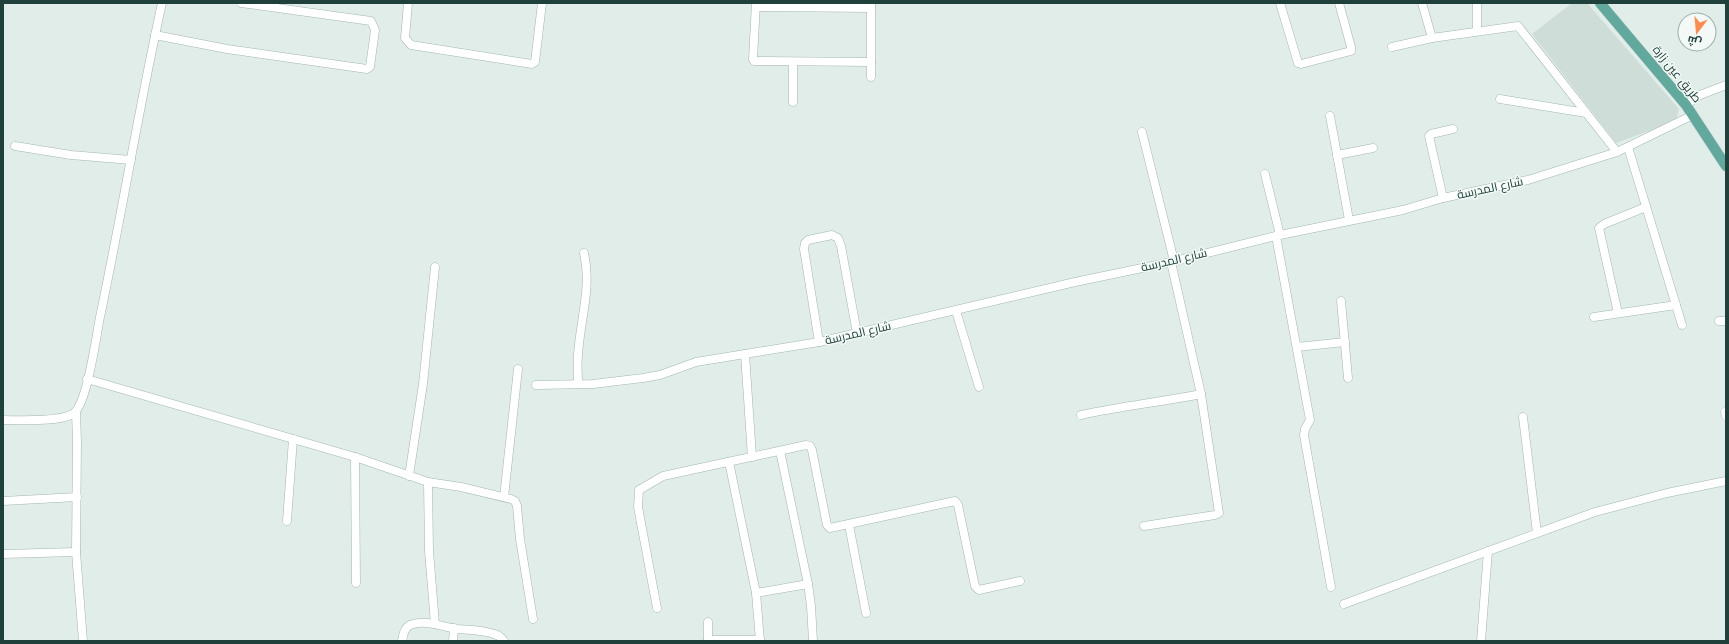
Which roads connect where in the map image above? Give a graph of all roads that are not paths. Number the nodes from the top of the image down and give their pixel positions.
1 (162, 3) edge
2 (241, 3) edge
3 (408, 3) edge
4 (542, 3) edge
5 (1280, 3) edge
6 (1339, 3) edge
7 (1422, 3) edge
8 (1477, 3) edge
9 (1600, 3) edge
10 (756, 5) edge
11 (871, 5) edge
12 (1477, 31) junction
13 (155, 35) junction
14 (1432, 38) junction
15 (1392, 47) dead end
16 (793, 62) junction
17 (871, 62) junction
18 (871, 77) dead end
19 (1726, 85) edge
20 (1500, 99) dead end
21 (794, 102) dead end
22 (1686, 104) junction
23 (1586, 113) junction
24 (1694, 115) junction
25 (1330, 116) dead end
26 (1453, 129) dead end
27 (1142, 132) dead end
28 (15, 146) dead end
29 (1628, 147) junction
30 (1373, 148) dead end
31 (1617, 152) junction
32 (1337, 155) junction
33 (131, 160) junction
34 (1726, 166) edge
35 (1265, 174) dead end
36 (1443, 198) junction
37 (1646, 207) junction
38 (1349, 220) junction
39 (1278, 236) junction
40 (584, 253) dead end
41 (1172, 261) junction
42 (435, 267) dead end
43 (1341, 301) dead end
44 (1676, 305) junction
45 (956, 311) junction
46 (1618, 313) junction
47 (1594, 317) dead end
48 (1682, 325) dead end
49 (857, 333) junction
50 (818, 342) junction
51 (1345, 342) junction
52 (1297, 347) junction
53 (745, 354) junction
54 (518, 370) dead end
55 (1348, 378) dead end
56 (87, 379) junction
57 (578, 384) junction
58 (536, 385) dead end
59 (979, 387) dead end
60 (1201, 394) junction
61 (76, 412) junction
62 (1081, 415) dead end
63 (1523, 417) dead end
64 (3, 420) edge
65 (293, 439) junction
66 (780, 452) junction
67 (355, 457) junction
68 (752, 457) junction
69 (729, 462) junction
70 (409, 476) junction
71 (428, 482) junction
72 (1726, 482) edge
73 (77, 497) junction
74 (504, 497) junction
75 (3, 501) edge
76 (287, 521) dead end
77 (849, 525) junction
78 (1144, 526) dead end
79 (1537, 533) junction
80 (1488, 551) junction
81 (76, 552) junction
82 (3, 554) edge
83 (1020, 581) dead end
84 (356, 583) dead end
85 (808, 584) junction
86 (1331, 587) dead end
87 (756, 593) junction
88 (1344, 604) dead end
89 (657, 608) dead end
90 (866, 613) dead end
91 (533, 619) dead end
92 (708, 622) dead end
93 (435, 624) junction
94 (454, 628) junction
95 (760, 640) edge
96 (83, 641) edge
97 (402, 641) edge
98 (453, 641) edge
99 (504, 641) edge
100 (708, 641) edge
101 (813, 641) edge
102 (1481, 641) edge

1 - 13 street
2 - 13 street
3 - 4 street
5 - 6 street
7 - 14 street
8 - 12 street
9 - 22 main road, طريق عين زارة
10 - 11 street
10 - 16 street
11 - 17 street
12 - 14 street
12 - 23 street
13 - 33 street
14 - 15 street
16 - 17 street
16 - 21 street
17 - 18 street
19 - 22 street
20 - 23 street
22 - 24 main road, طريق عين زارة
23 - 31 street
24 - 29 street, شارع المدرسة
24 - 34 main road, طريق عين زارة
25 - 32 street
26 - 36 street
27 - 41 street
28 - 33 street
29 - 31 street, شارع المدرسة
29 - 37 street
30 - 32 street
31 - 36 street, شارع المدرسة
32 - 38 street
33 - 56 street
35 - 39 street
36 - 38 street, شارع المدرسة
37 - 44 street
37 - 46 street
38 - 39 street, شارع المدرسة
39 - 41 street, شارع المدرسة
39 - 52 street
40 - 57 street
41 - 45 street, شارع المدرسة
41 - 60 street
42 - 70 street
43 - 51 street
44 - 46 street
44 - 48 street
45 - 49 street, شارع المدرسة
45 - 59 street
46 - 47 street
49 - 50 street, شارع المدرسة
49 - 50 street
50 - 53 street, شارع المدرسة
51 - 52 street
51 - 55 street
52 - 86 street
53 - 57 street, شارع المدرسة
53 - 68 street
54 - 74 street
56 - 61 street
56 - 65 street
57 - 58 street, شارع المدرسة
60 - 62 street
60 - 78 street
61 - 64 street
61 - 73 street
63 - 79 street
65 - 67 street
65 - 76 street
66 - 68 street
66 - 77 street
66 - 85 street
67 - 70 street
67 - 84 street
68 - 69 street
69 - 87 street
69 - 89 street
70 - 71 street
71 - 74 street
71 - 93 street
72 - 79 street
73 - 75 street
73 - 81 street
74 - 91 street
77 - 83 street
77 - 90 street
79 - 80 street
80 - 88 street
80 - 102 street
81 - 82 street
81 - 96 street
85 - 87 street
85 - 101 street
87 - 95 street
92 - 100 street
93 - 94 street
93 - 97 street
94 - 98 street
94 - 99 street
95 - 100 street

